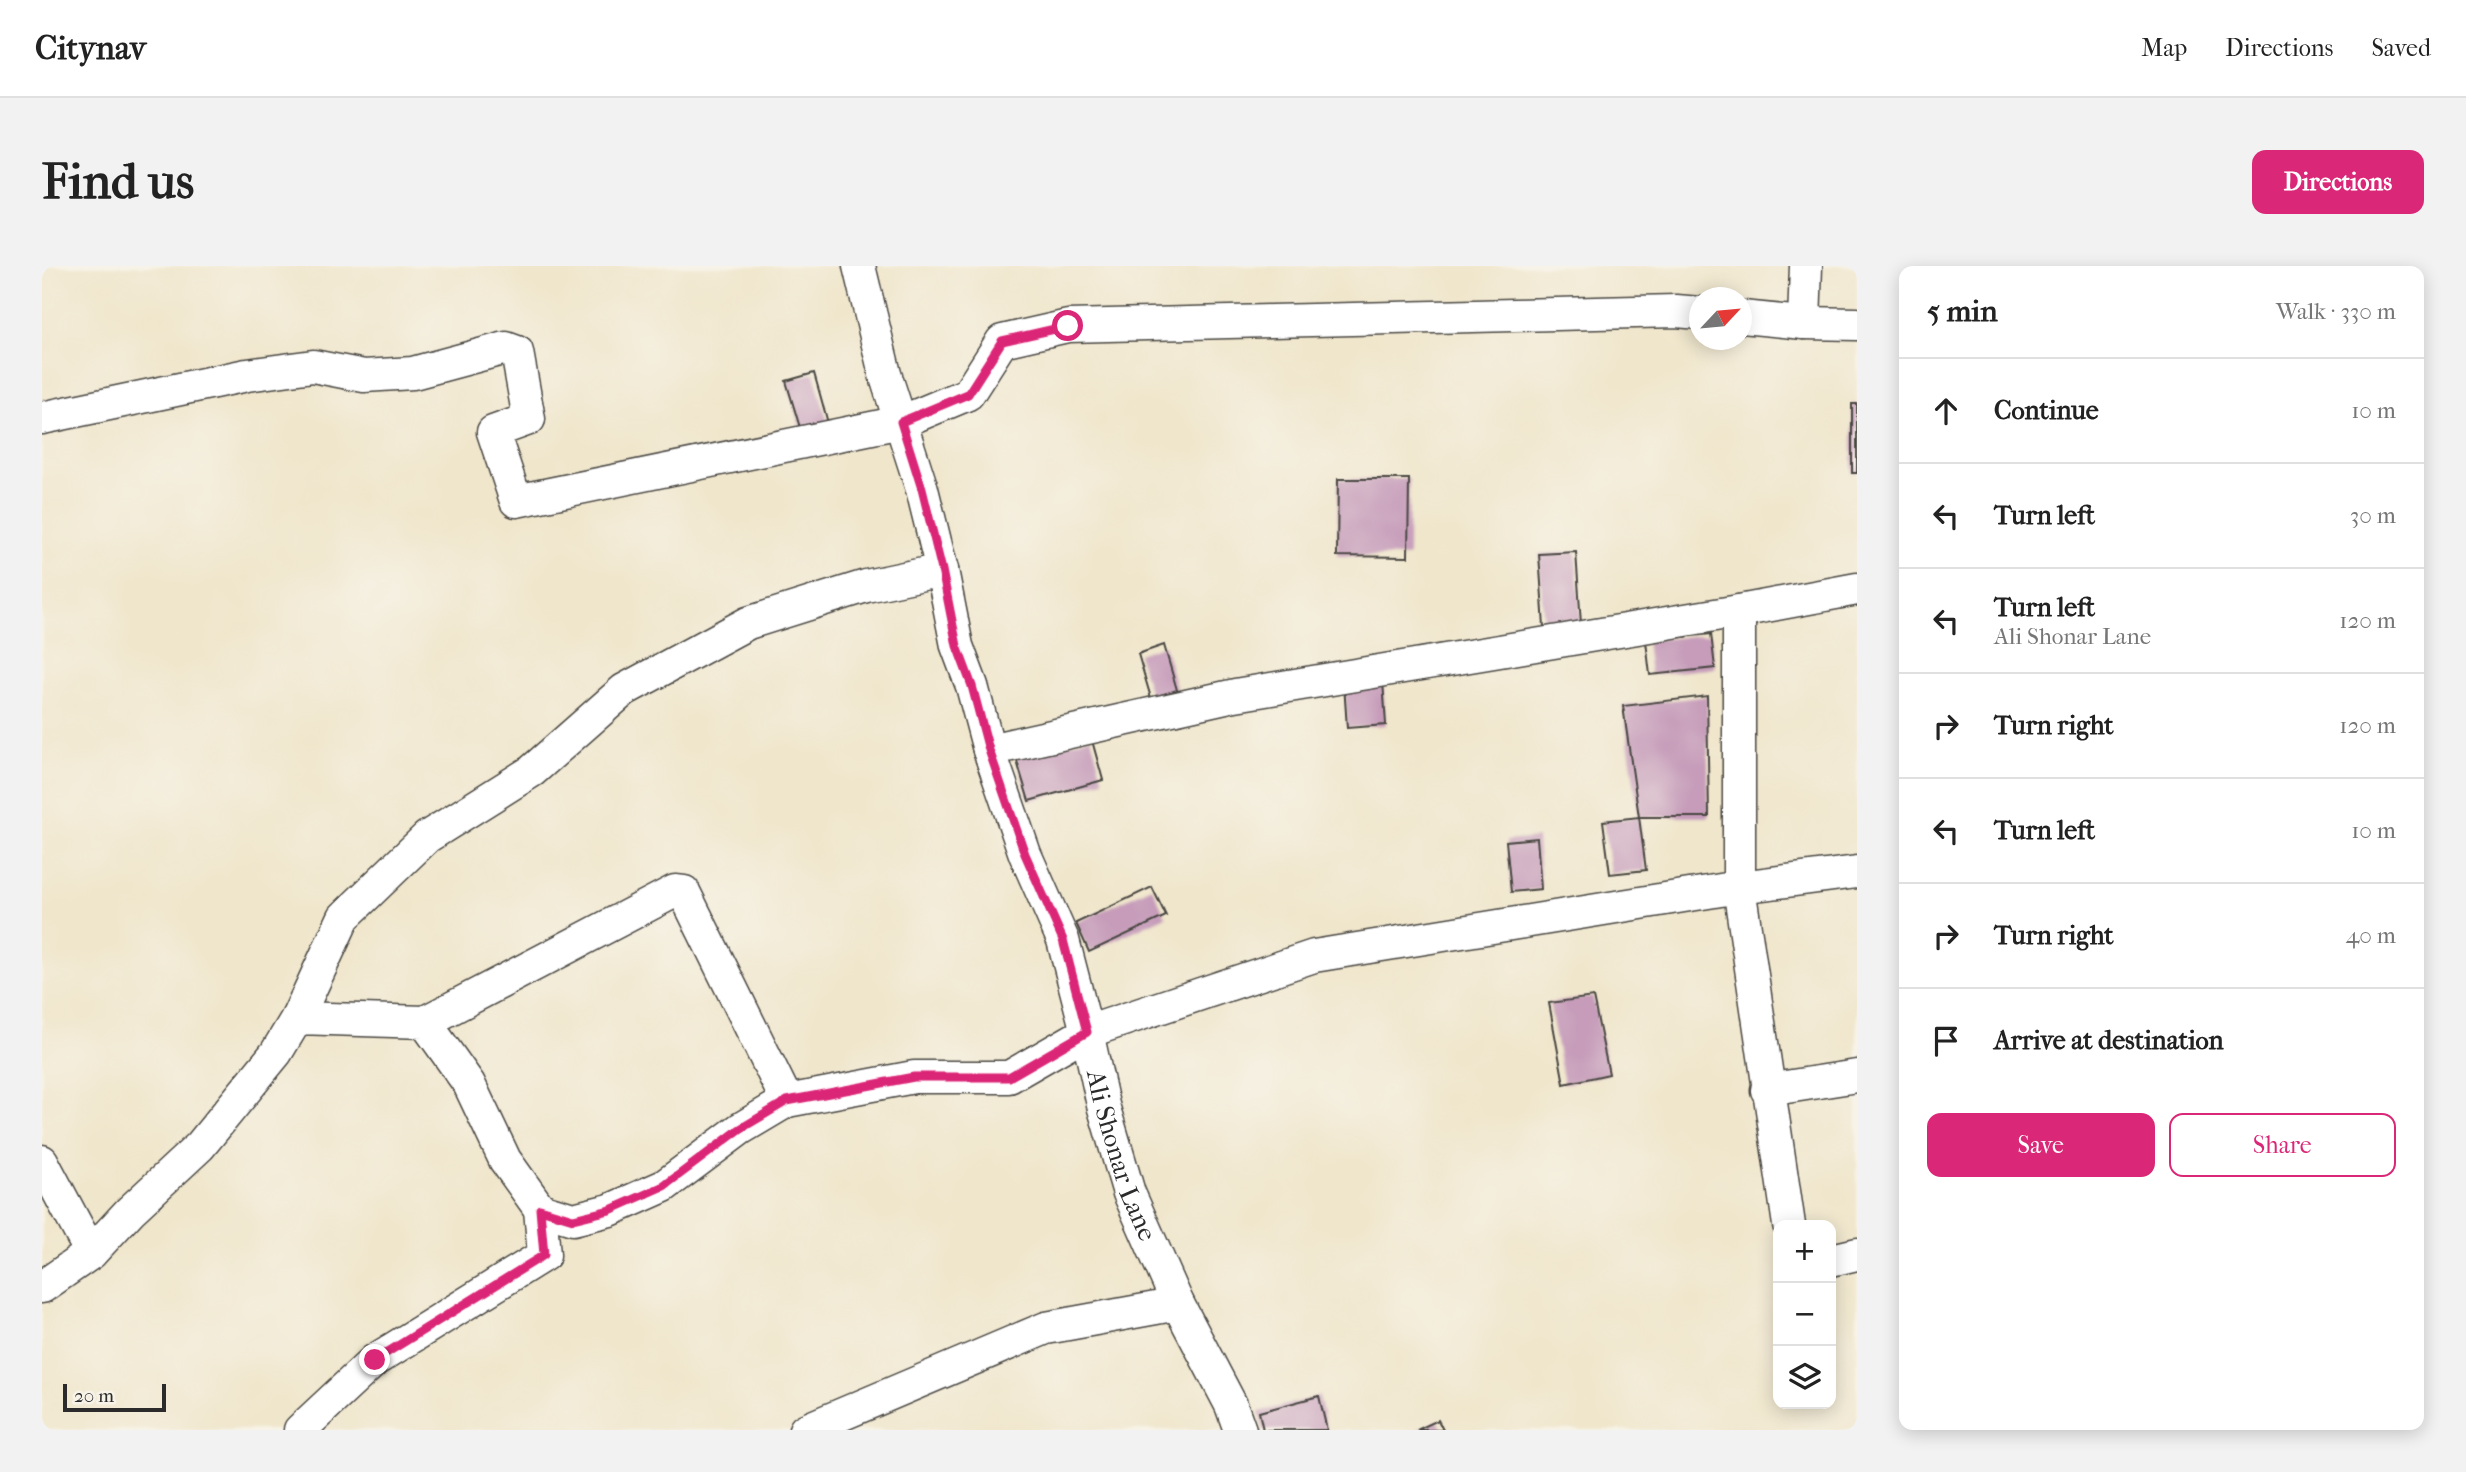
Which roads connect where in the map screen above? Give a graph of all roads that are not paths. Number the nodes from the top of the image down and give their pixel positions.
1 (859, 266) edge
2 (1806, 266) edge
3 (1689, 312) edge
4 (1752, 318) edge
5 (1804, 323) junction
6 (1857, 324) edge
7 (42, 418) edge
8 (901, 422) junction
9 (942, 570) junction
10 (1857, 589) edge
11 (1740, 611) junction
12 (989, 750) junction
13 (1857, 872) edge
14 (1739, 887) junction
15 (297, 1018) junction
16 (425, 1022) junction
17 (1087, 1032) junction
18 (1857, 1076) edge
19 (1768, 1090) junction
20 (787, 1101) junction
21 (42, 1161) edge
22 (540, 1209) junction
23 (1788, 1220) edge
24 (92, 1253) junction
25 (1857, 1254) edge
26 (1836, 1259) edge
27 (42, 1287) edge
28 (1178, 1304) junction
29 (300, 1430) edge
30 (805, 1430) edge
31 (1240, 1430) edge

1 - 8 street, Ali Shonar Lane
2 - 5 street
3 - 8 street
4 - 5 street
5 - 6 street
7 - 8 street
8 - 9 street, Ali Shonar Lane
9 - 12 street, Ali Shonar Lane
9 - 15 street
10 - 11 street
11 - 12 street
11 - 14 street
12 - 17 street, Ali Shonar Lane
13 - 14 street
14 - 17 street
14 - 19 street
15 - 16 street
15 - 24 street
16 - 20 street
16 - 22 street
17 - 20 street
17 - 28 street, Ali Shonar Lane
18 - 19 street
19 - 23 street
20 - 22 street
21 - 24 street
22 - 29 street
24 - 27 street
25 - 26 street
28 - 30 street
28 - 31 street, Ali Shonar Lane

